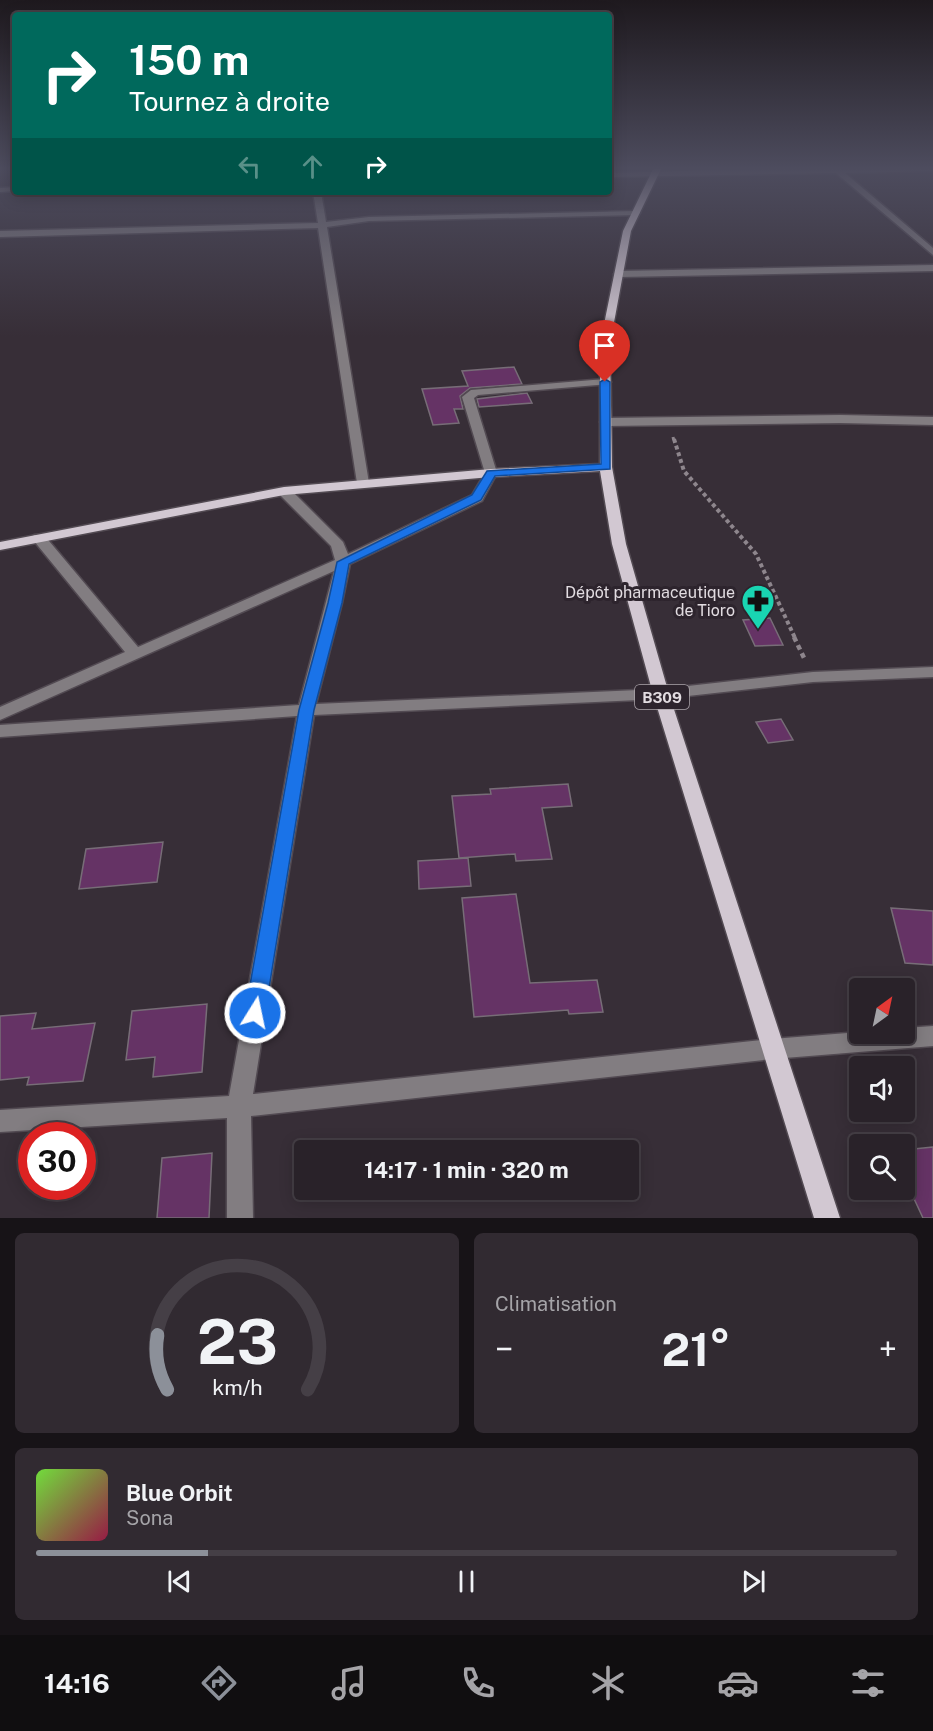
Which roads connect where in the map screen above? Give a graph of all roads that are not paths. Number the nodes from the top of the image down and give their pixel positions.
1 (322, 224) joint
2 (631, 224) edge
3 (900, 224) edge
4 (0, 234) edge
5 (933, 252) edge
6 (933, 268) edge
7 (619, 274) junction
8 (605, 382) junction
9 (933, 421) edge
10 (606, 422) junction
11 (606, 467) junction
12 (491, 473) junction
13 (363, 483) junction
14 (284, 491) junction
15 (39, 538) junction
16 (0, 546) edge
17 (343, 562) junction
18 (135, 654) junction
19 (933, 672) edge
20 (661, 694) junction
21 (306, 710) junction
22 (0, 714) edge
23 (0, 731) edge
24 (933, 1036) edge
25 (772, 1049) junction
26 (239, 1106) junction
27 (0, 1121) edge
28 (240, 1218) edge
29 (827, 1218) edge

1 - 4 street
1 - 13 street
2 - 7 main road, B309
3 - 5 street
6 - 7 street
7 - 8 main road, B309
8 - 10 main road, B309
8 - 12 street
9 - 10 street
10 - 11 main road, B309
11 - 12 main road
11 - 20 main road, B309
12 - 13 main road
12 - 17 street
13 - 14 main road
14 - 15 main road
14 - 17 street
15 - 16 main road
15 - 18 street
17 - 18 street
17 - 21 street
18 - 22 street
19 - 20 street
20 - 21 street
20 - 25 main road, B309
21 - 23 street
21 - 26 street
24 - 25 street
25 - 26 street
25 - 29 main road, B309
26 - 27 street
26 - 28 street

